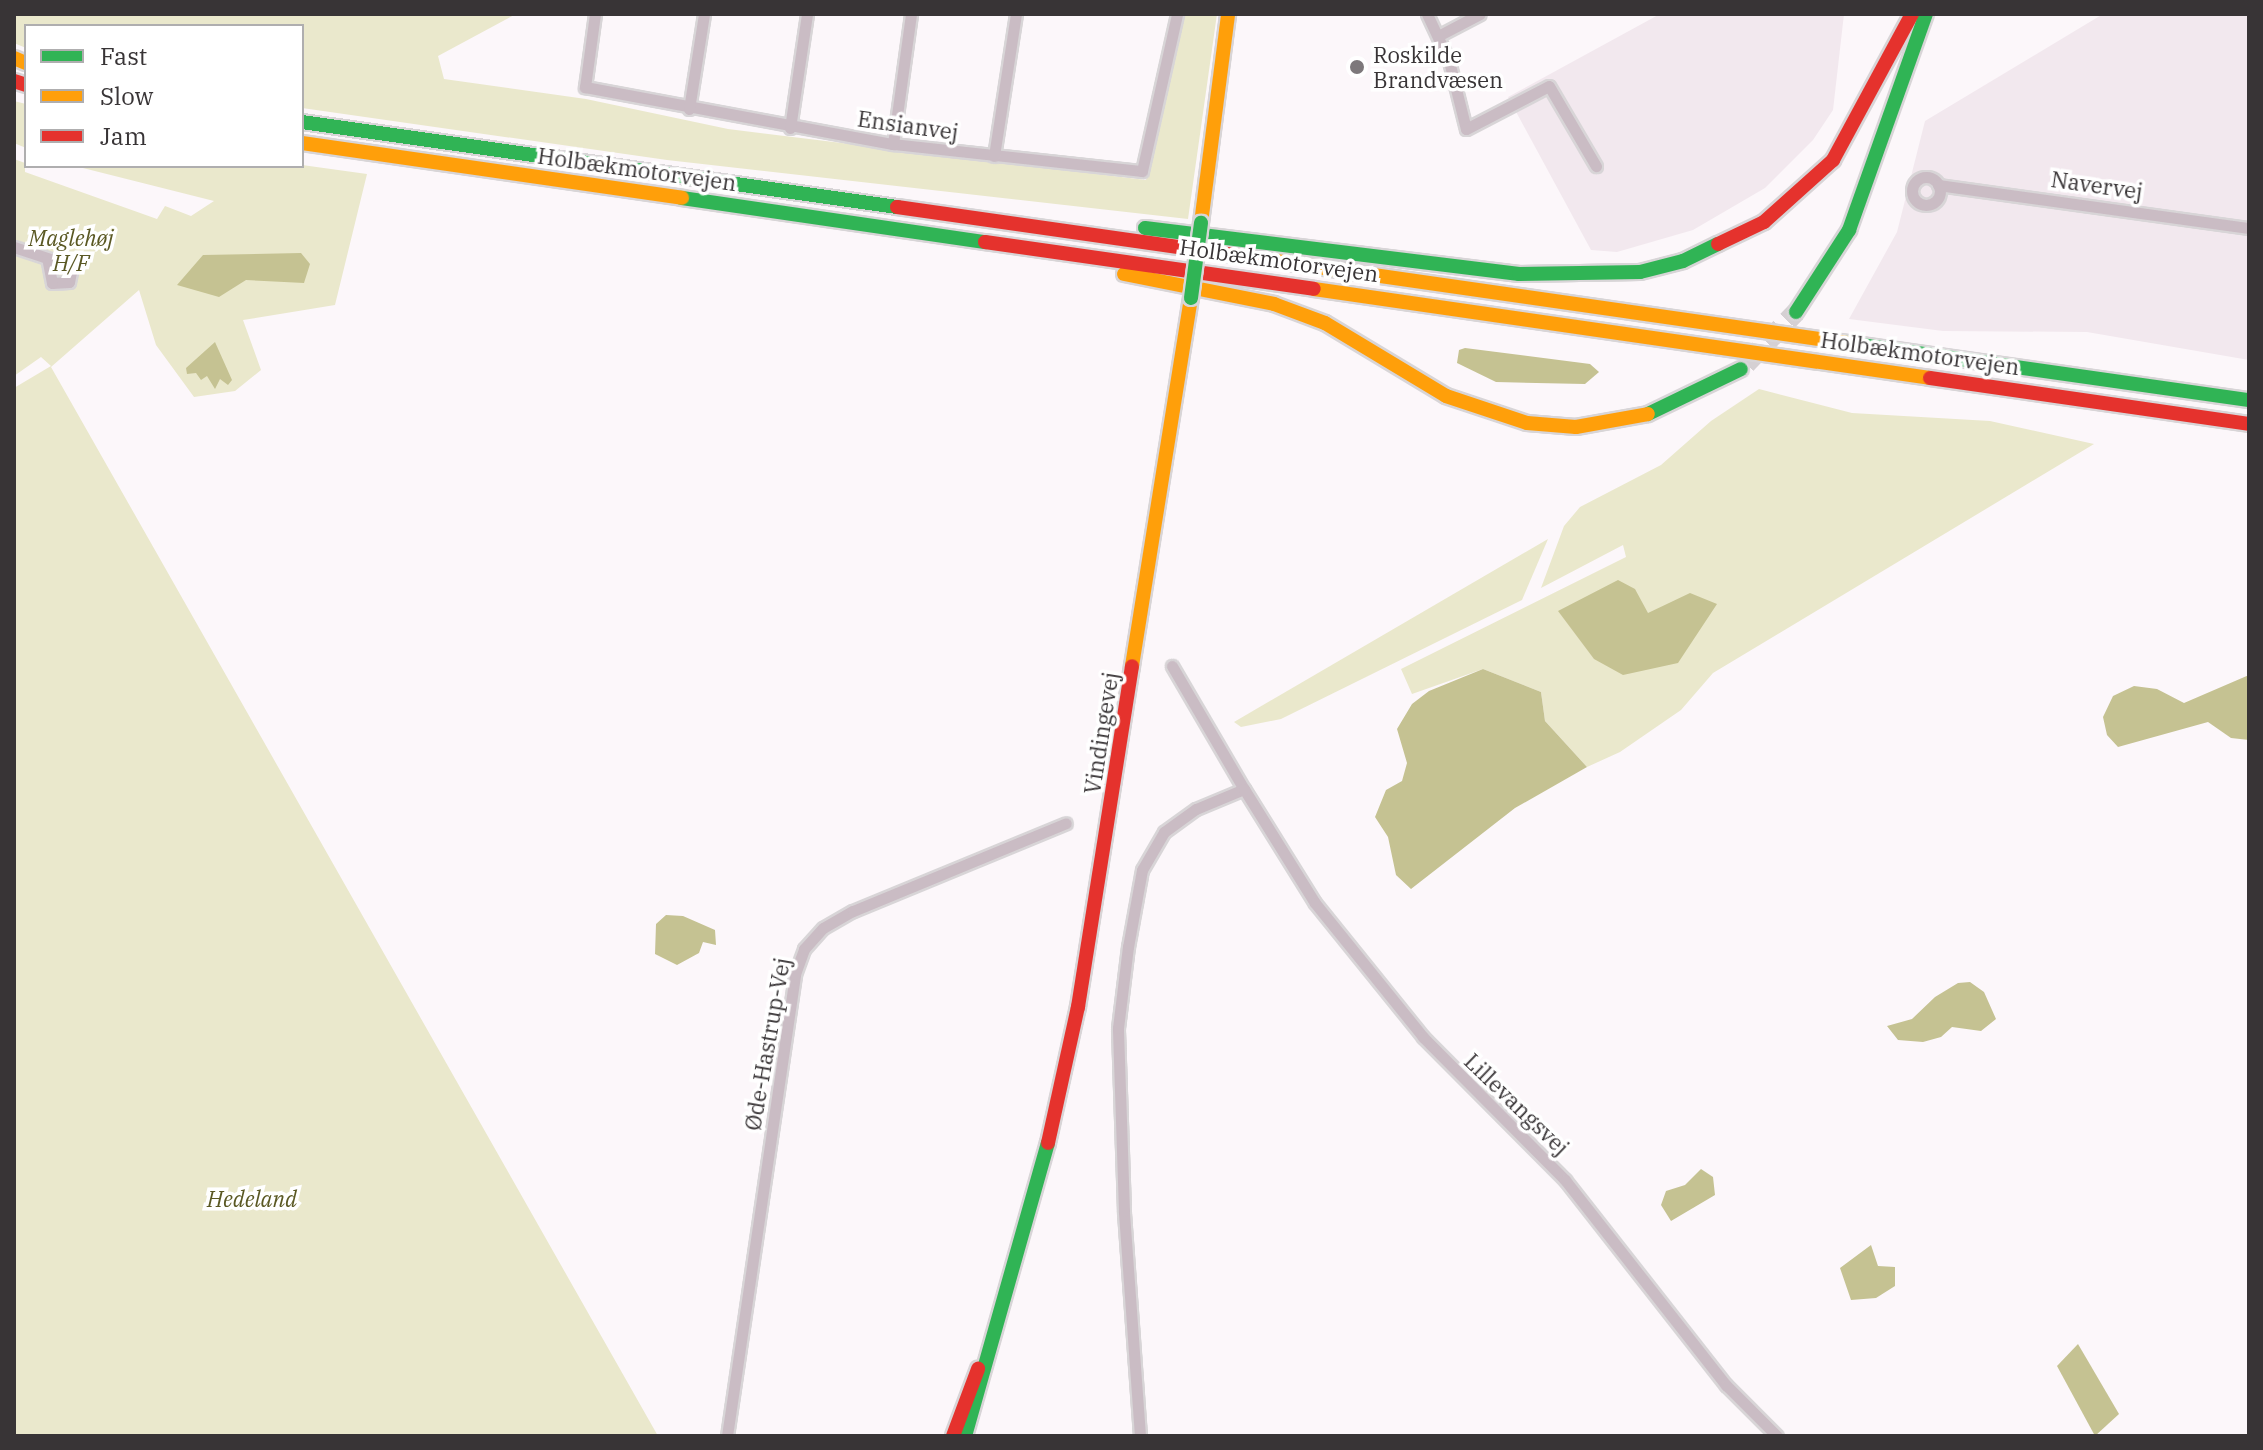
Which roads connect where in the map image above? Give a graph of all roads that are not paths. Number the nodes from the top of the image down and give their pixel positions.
1 (595, 14) edge
2 (704, 14) edge
3 (807, 14) edge
4 (911, 14) edge
5 (1016, 14) edge
6 (1177, 14) edge
7 (1228, 14) edge
8 (1237, 14) edge
9 (1427, 14) edge
10 (1480, 14) edge
11 (1912, 14) edge
12 (1926, 14) edge
13 (1438, 36) junction
14 (689, 109) junction
15 (304, 122) edge
16 (1216, 123) junction
17 (790, 128) junction
18 (304, 143) edge
19 (893, 144) junction
20 (994, 156) junction
21 (1596, 166) dead end
22 (1938, 185) dead end
23 (929, 211) junction
24 (2249, 228) edge
25 (992, 242) junction
26 (14, 247) edge
27 (47, 258) dead end
28 (1796, 312) tunnel mouth
29 (1741, 369) tunnel mouth
30 (2249, 400) edge
31 (2249, 424) edge
32 (1172, 666) dead end
33 (1244, 789) junction
34 (1066, 823) dead end
35 (991, 1342) junction
36 (727, 1436) edge
37 (953, 1436) edge
38 (965, 1436) edge
39 (1140, 1436) edge
40 (1777, 1436) edge

1 - 14 street, Ensianvej
2 - 14 street
3 - 17 street
4 - 19 street
5 - 20 street
6 - 20 street, Ensianvej
7 - 16 main road, Vindingevej
8 - 16 main road, Vindingevej
9 - 13 street
10 - 13 street
11 - 23 main road
12 - 28 main road
13 - 21 street
14 - 17 street, Ensianvej
15 - 23 main road, Holbækmotorvejen
16 - 35 main road, Vindingevej, bridge
17 - 19 street, Ensianvej
18 - 25 main road, Holbækmotorvejen
19 - 20 street, Ensianvej
22 - 24 street, Navervej
23 - 30 main road, Holbækmotorvejen
25 - 29 main road
25 - 31 main road, Holbækmotorvejen
26 - 27 street
32 - 33 street, Lillevangsvej
33 - 39 street
33 - 40 street, Lillevangsvej
34 - 36 street, Øde-Hastrup-Vej
35 - 37 main road, Vindingevej
35 - 38 main road, Vindingevej

